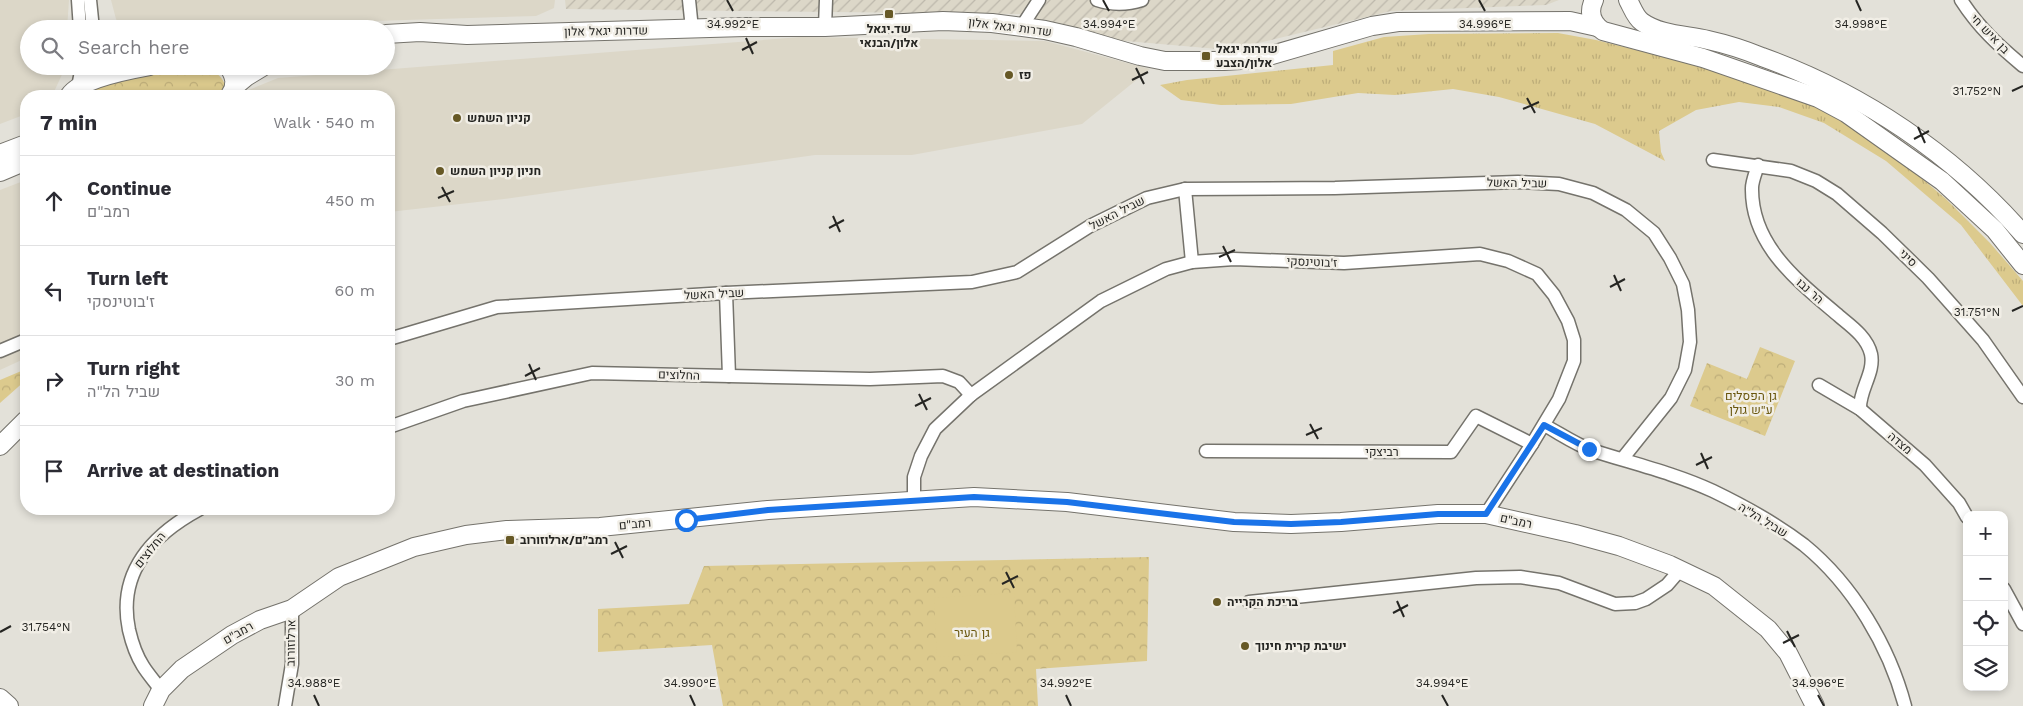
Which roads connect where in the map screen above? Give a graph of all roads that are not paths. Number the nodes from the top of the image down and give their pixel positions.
1 (78, 0) edge
2 (90, 0) edge
3 (690, 0) edge
4 (826, 0) edge
5 (1039, 0) edge
6 (1097, 0) edge
7 (1142, 0) edge
8 (1961, 0) edge
9 (1594, 1) edge
10 (1629, 4) edge
11 (79, 20) edge
12 (92, 20) edge
13 (1544, 21) junction
14 (1022, 26) junction
15 (825, 27) junction
16 (692, 29) junction
17 (1603, 30) junction
18 (395, 33) edge
19 (467, 35) junction
20 (395, 44) edge
21 (2023, 66) edge
22 (79, 75) edge
23 (113, 75) edge
24 (233, 75) edge
25 (249, 75) edge
26 (74, 90) edge
27 (77, 90) edge
28 (232, 90) edge
29 (235, 90) edge
30 (20, 146) edge
31 (0, 154) edge
32 (1713, 160) dead end
33 (20, 164) edge
34 (1758, 166) junction
35 (0, 172) edge
36 (1186, 189) junction
37 (2023, 234) edge
38 (1192, 262) junction
39 (2023, 265) edge
40 (726, 293) junction
41 (395, 337) edge
42 (20, 343) edge
43 (0, 351) edge
44 (729, 376) junction
45 (1819, 385) dead end
46 (971, 395) junction
47 (2023, 397) edge
48 (1860, 409) junction
49 (20, 411) edge
50 (395, 425) edge
51 (1544, 425) junction
52 (20, 426) edge
53 (0, 429) edge
54 (1532, 444) junction
55 (0, 446) edge
56 (1206, 452) dead end
57 (1623, 458) junction
58 (914, 499) junction
59 (1963, 511) edge
60 (1486, 514) junction
61 (190, 515) edge
62 (1680, 570) junction
63 (2008, 596) edge
64 (1249, 602) dead end
65 (292, 609) junction
66 (2023, 624) edge
67 (0, 698) edge
68 (157, 698) edge
69 (9, 706) edge
70 (285, 706) edge
71 (1815, 706) edge
72 (1905, 706) edge

1 - 11 street
2 - 12 street
3 - 16 street
4 - 15 street
5 - 14 street
6 - 7 street
8 - 21 street, בן איש חי
9 - 13 main road, שדרות יגאל אלון
9 - 17 main road
10 - 17 main road
10 - 37 main road
13 - 14 main road, שדרות יגאל אלון
13 - 17 main road, שדרות יגאל אלון
14 - 15 main road, שדרות יגאל אלון
15 - 16 main road, שדרות יגאל אלון
16 - 19 main road, שדרות יגאל אלון
17 - 39 main road, שדרות יגאל אלון
18 - 19 main road, שדרות יגאל אלון
19 - 20 main road, שדרות יגאל אלון
22 - 26 street
23 - 27 main road
24 - 28 main road
25 - 29 main road
30 - 31 main road
32 - 34 street, סיני
33 - 35 main road
34 - 47 street, סיני
34 - 48 street, הר נבו
36 - 38 street
36 - 40 street, שביל האשל
36 - 57 street, שביל האשל
38 - 46 street, ז'בוטינסקי
38 - 51 street, ז'בוטינסקי
40 - 41 street, שביל האשל
40 - 44 street
42 - 43 street
44 - 46 street, החלוצים
44 - 50 street, החלוצים
45 - 48 street, מצדה
46 - 58 street, ז'בוטינסקי
48 - 59 street, מצדה
49 - 53 main road
51 - 54 street, ז'בוטינסקי
51 - 57 street, שביל הל"ה
52 - 55 main road
54 - 56 street, רביצקי
54 - 60 street, ז'בוטינסקי
57 - 72 street, שביל הל"ה
58 - 60 main road, רמב"ם
58 - 65 main road, רמב"ם
60 - 62 main road, רמב"ם
61 - 68 street, החלוצים
62 - 64 street
62 - 71 main road, רמב"ם
63 - 66 street
65 - 68 main road, רמב"ם
65 - 70 street, ארלוזורוב
67 - 69 main road

